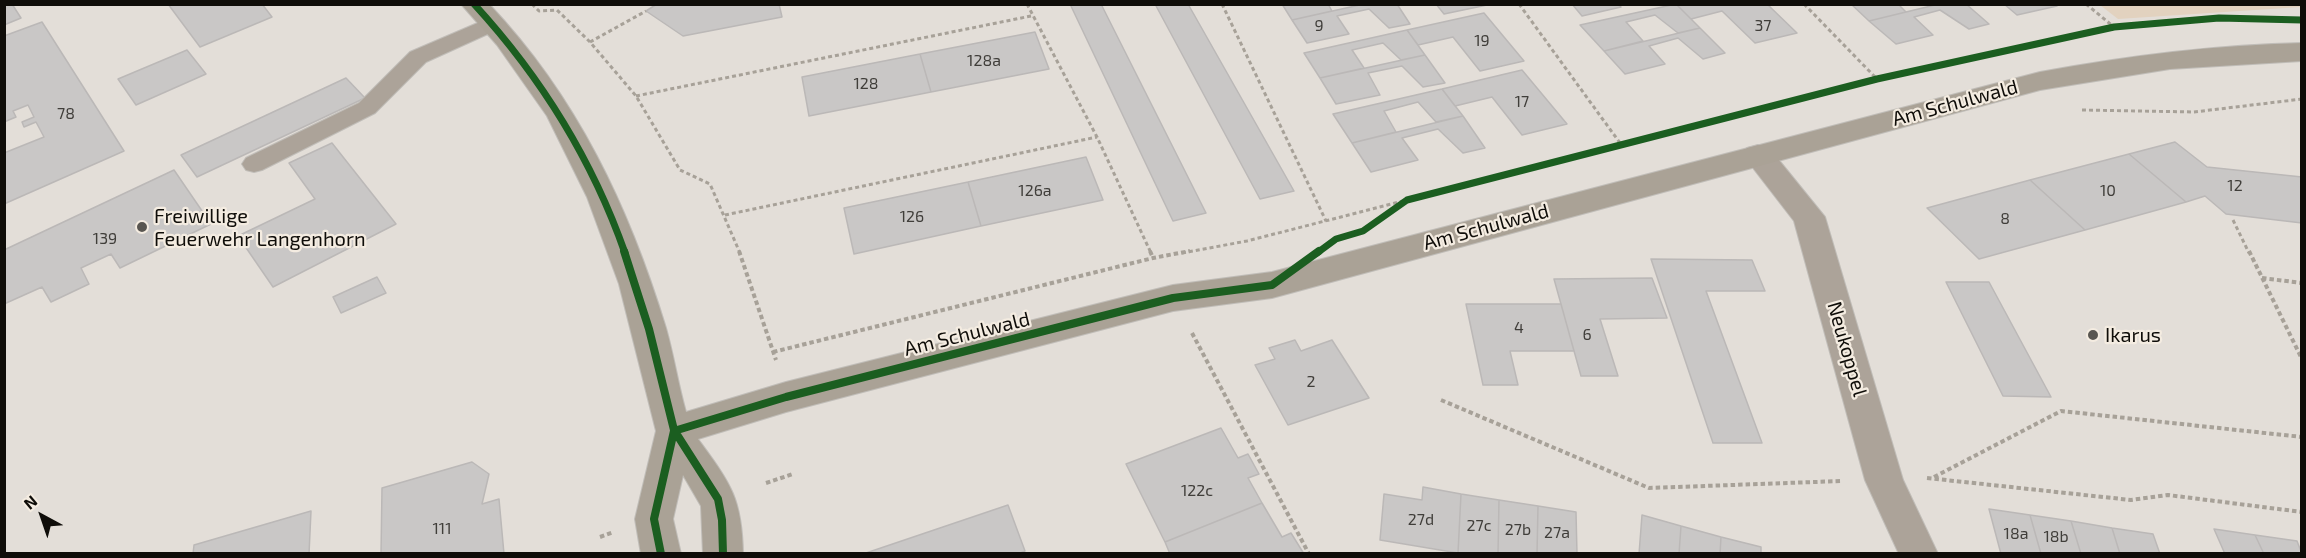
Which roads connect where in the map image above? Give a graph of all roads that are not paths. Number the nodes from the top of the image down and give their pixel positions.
1 (484, 14) edge
2 (2301, 52) edge
3 (1758, 155) junction
4 (254, 164) dead end
5 (674, 431) junction
6 (662, 554) edge
7 (723, 554) edge
8 (1919, 554) edge

1 - 4 lane
1 - 5 street
2 - 3 street, Am Schulwald
3 - 5 street, Am Schulwald
3 - 8 street, Neukoppel
5 - 6 street
5 - 7 street

